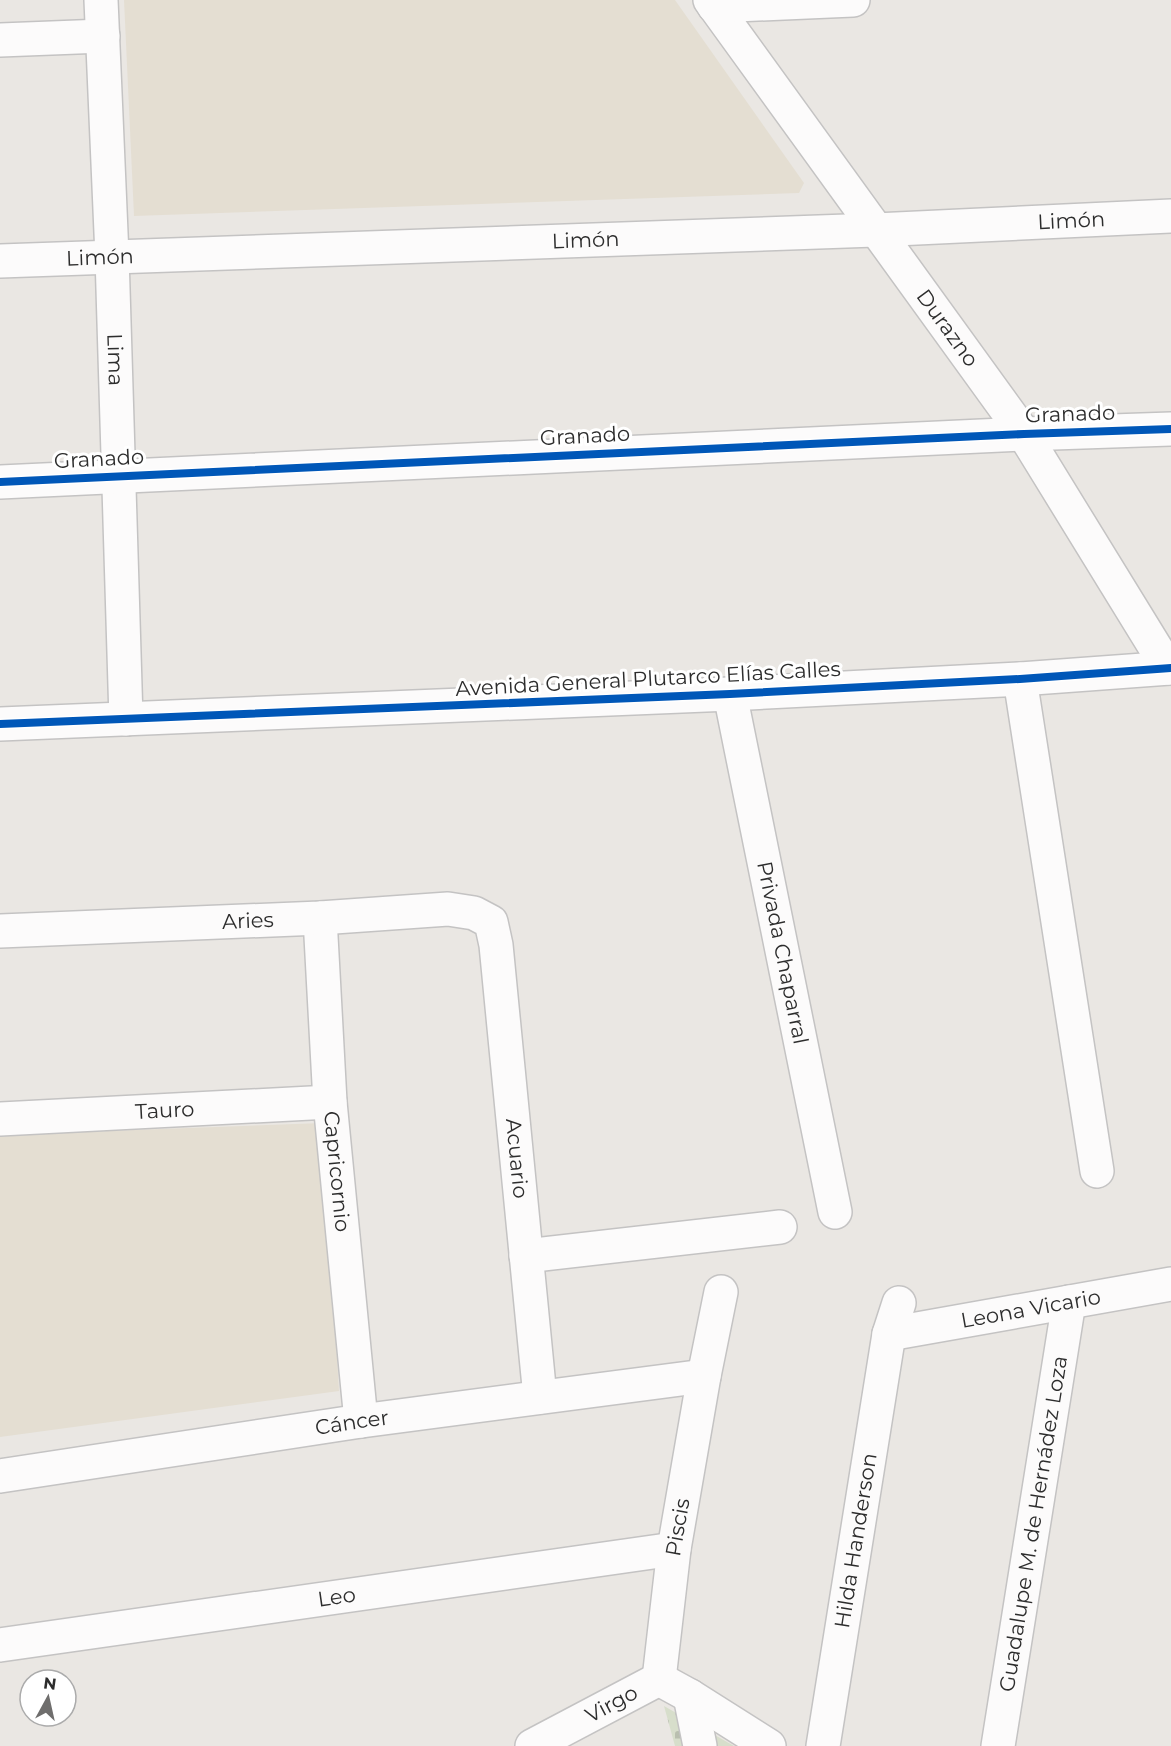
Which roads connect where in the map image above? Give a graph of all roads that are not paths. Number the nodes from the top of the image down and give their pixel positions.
1 (101, 0) edge
2 (853, 0) edge
3 (712, 3) edge
4 (103, 36) junction
5 (0, 40) edge
6 (1171, 216) edge
7 (875, 230) junction
8 (112, 256) junction
9 (0, 261) edge
10 (1171, 429) edge
11 (1024, 434) junction
12 (117, 476) junction
13 (0, 482) edge
14 (1169, 668) edge
15 (1020, 679) junction
16 (730, 694) junction
17 (126, 719) junction
18 (0, 724) edge
19 (320, 918) junction
20 (491, 922) joint
21 (0, 931) edge
22 (330, 1102) junction
23 (0, 1119) edge
24 (1097, 1171) dead end
25 (835, 1212) dead end
26 (780, 1227) dead end
27 (526, 1256) junction
28 (1171, 1284) edge
29 (721, 1292) dead end
30 (1069, 1302) junction
31 (899, 1303) dead end
32 (889, 1334) junction
33 (704, 1376) junction
34 (540, 1397) junction
35 (361, 1421) junction
36 (0, 1476) edge
37 (674, 1549) junction
38 (0, 1645) edge
39 (658, 1679) junction
40 (690, 1696) junction
41 (532, 1746) edge
42 (700, 1746) edge
43 (769, 1746) edge
44 (823, 1746) edge
45 (998, 1746) edge

1 - 4 street, Lima
2 - 3 street
3 - 7 street, Durazno
4 - 5 street
4 - 8 street, Lima
6 - 7 street, Limón
7 - 8 street, Limón
7 - 11 street, Durazno
8 - 9 street, Limón
8 - 12 street, Lima
10 - 11 street, Granado
11 - 12 street, Granado
11 - 14 street, Durazno
12 - 13 street, Granado
12 - 17 street, Lima
14 - 15 street, Avenida General Plutarco Elías Calles
15 - 16 street, Avenida General Plutarco Elías Calles
15 - 24 street
16 - 17 street, Avenida General Plutarco Elías Calles
16 - 25 street, Privada Chaparral
17 - 18 street, Avenida General Plutarco Elías Calles
19 - 20 street, Aries
19 - 21 street, Aries
19 - 22 street, Capricornio
20 - 27 street, Acuario
22 - 23 street, Tauro
22 - 35 street, Capricornio
26 - 27 street
27 - 34 street, Acuario
28 - 30 street, Leona Vicario
29 - 33 street, Piscis
30 - 32 street, Leona Vicario
30 - 45 street, Guadalupe M. de Hernádez Loza
31 - 32 street, Hilda Handerson
32 - 44 street, Hilda Handerson
33 - 34 street, Cáncer
33 - 37 street, Piscis
34 - 35 street, Cáncer
35 - 36 street, Cáncer
37 - 38 street, Leo
37 - 39 street, Piscis
39 - 40 street
39 - 41 street, Virgo
40 - 42 street
40 - 43 street

